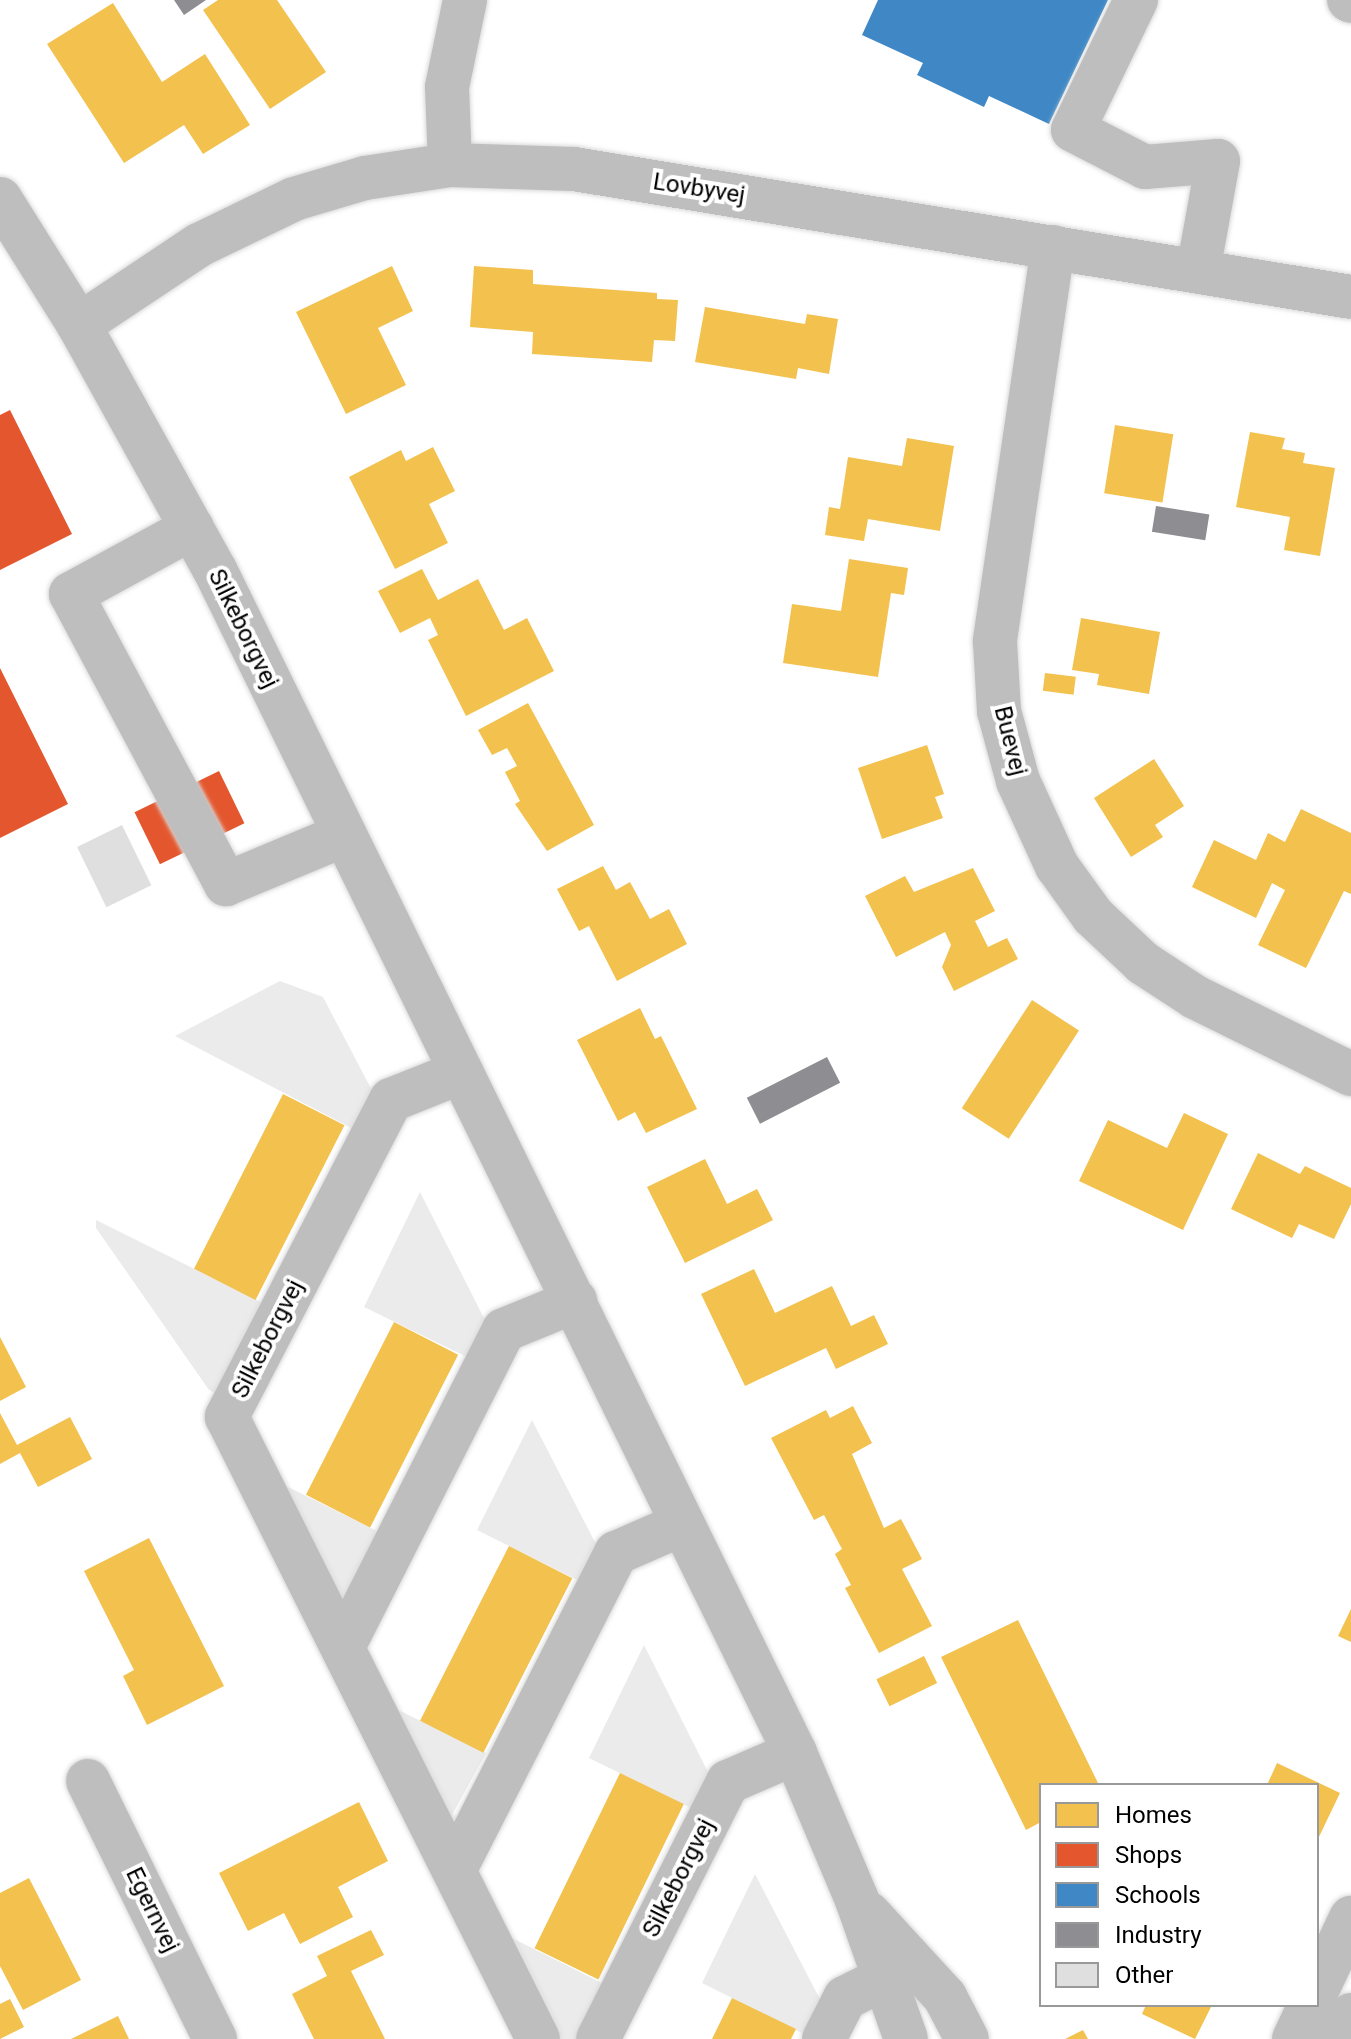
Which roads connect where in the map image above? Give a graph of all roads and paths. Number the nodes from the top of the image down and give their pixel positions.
1 (465, 0) edge
2 (1136, 0) edge
3 (450, 165) junction
4 (0, 199) edge
5 (1053, 247) junction
6 (1198, 271) junction
7 (1351, 297) edge
8 (79, 325) junction
9 (192, 528) junction
10 (344, 835) junction
11 (461, 1072) junction
12 (1351, 1074) edge
13 (575, 1301) junction
14 (680, 1525) junction
15 (344, 1645) junction
16 (795, 1753) junction
17 (88, 1781) dead end
18 (455, 1869) junction
19 (857, 1900) junction
20 (1351, 1918) edge
21 (883, 1979) junction
22 (1319, 1986) edge
23 (1309, 2007) edge
24 (1351, 2015) edge
25 (215, 2039) edge
26 (538, 2039) edge
27 (598, 2039) edge
28 (824, 2039) edge
29 (906, 2039) edge
30 (967, 2039) edge
31 (1294, 2039) edge
32 (1339, 2039) edge

1 - 3 street
2 - 6 street
3 - 5 street, Lovbyvej
3 - 8 street, Lovbyvej
4 - 8 street, Silkeborgvej
5 - 6 street, Lovbyvej
5 - 12 street, Buevej
6 - 7 street, Lovbyvej
8 - 9 street, Silkeborgvej
9 - 10 street, Silkeborgvej
9 - 10 street
10 - 11 street, Silkeborgvej
11 - 13 street, Silkeborgvej
11 - 15 street, Silkeborgvej
13 - 14 street, Silkeborgvej
13 - 15 street
14 - 16 street, Silkeborgvej
14 - 18 street
15 - 18 street, Silkeborgvej
16 - 19 street, Silkeborgvej
16 - 27 street, Silkeborgvej
17 - 25 street, Egernvej
18 - 26 street, Silkeborgvej
19 - 21 street, Silkeborgvej
19 - 30 street, Silkeborgvej
20 - 22 street
21 - 28 street
21 - 29 street, Silkeborgvej
23 - 31 street
24 - 32 street

